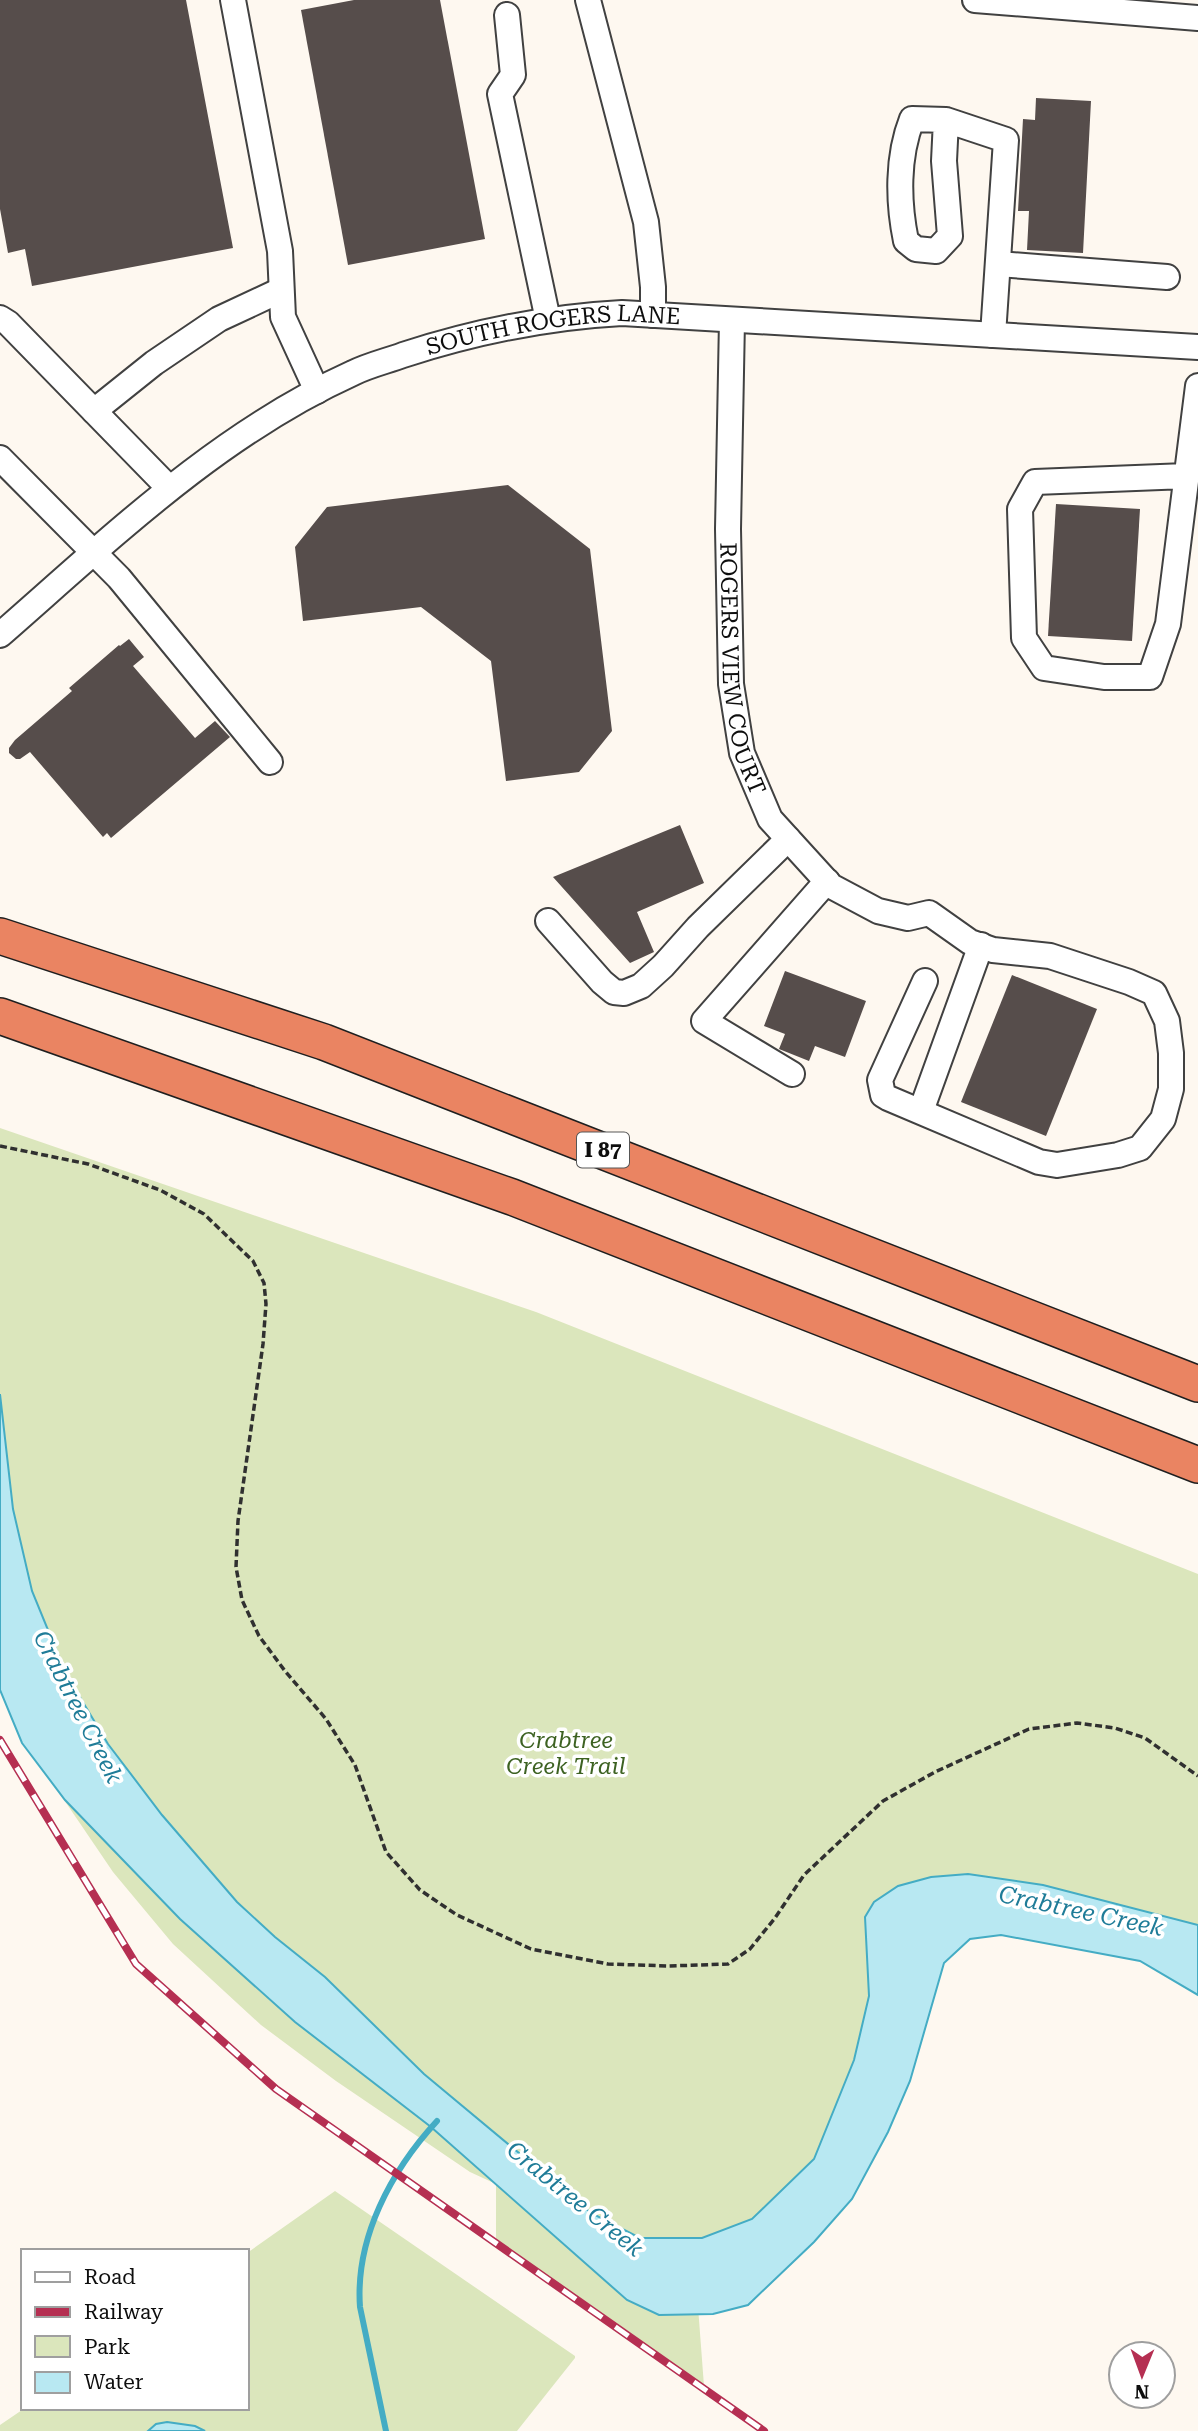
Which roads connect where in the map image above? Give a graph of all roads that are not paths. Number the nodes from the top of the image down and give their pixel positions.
1 (233, 0) edge
2 (588, 0) edge
3 (975, 0) edge
4 (507, 15) dead end
5 (1198, 18) edge
6 (946, 120) junction
7 (998, 264) junction
8 (1167, 277) dead end
9 (281, 290) junction
10 (653, 315) junction
11 (0, 318) edge
12 (548, 320) junction
13 (732, 320) junction
14 (993, 335) junction
15 (1198, 347) edge
16 (1198, 386) edge
17 (317, 391) junction
18 (94, 411) junction
19 (0, 458) edge
20 (1186, 476) junction
21 (169, 488) junction
22 (94, 553) junction
23 (0, 635) edge
24 (270, 762) dead end
25 (788, 839) junction
26 (827, 881) junction
27 (548, 921) dead end
28 (0, 936) edge
29 (981, 946) junction
30 (925, 981) dead end
31 (0, 1016) edge
32 (792, 1074) dead end
33 (921, 1111) junction
34 (1198, 1384) edge
35 (1189, 1462) edge

1 - 9 street
2 - 10 street
3 - 5 street
4 - 12 street
6 - 6 street
6 - 7 street
7 - 8 street
7 - 14 street
9 - 17 street
9 - 18 street
10 - 12 street, SOUTH ROGERS LANE
10 - 13 street, SOUTH ROGERS LANE
11 - 18 street
12 - 17 street, SOUTH ROGERS LANE
13 - 14 street, SOUTH ROGERS LANE
13 - 25 street, ROGERS VIEW COURT
14 - 15 street, SOUTH ROGERS LANE
16 - 20 street
17 - 21 street, SOUTH ROGERS LANE
18 - 21 street
19 - 22 street
20 - 20 street
21 - 22 street, SOUTH ROGERS LANE
22 - 23 street, SOUTH ROGERS LANE
22 - 24 street
25 - 26 street, ROGERS VIEW COURT
25 - 27 street
26 - 29 street, ROGERS VIEW COURT
26 - 32 street
28 - 34 highway, I 87
29 - 33 street
29 - 33 street
30 - 33 street
31 - 35 highway

